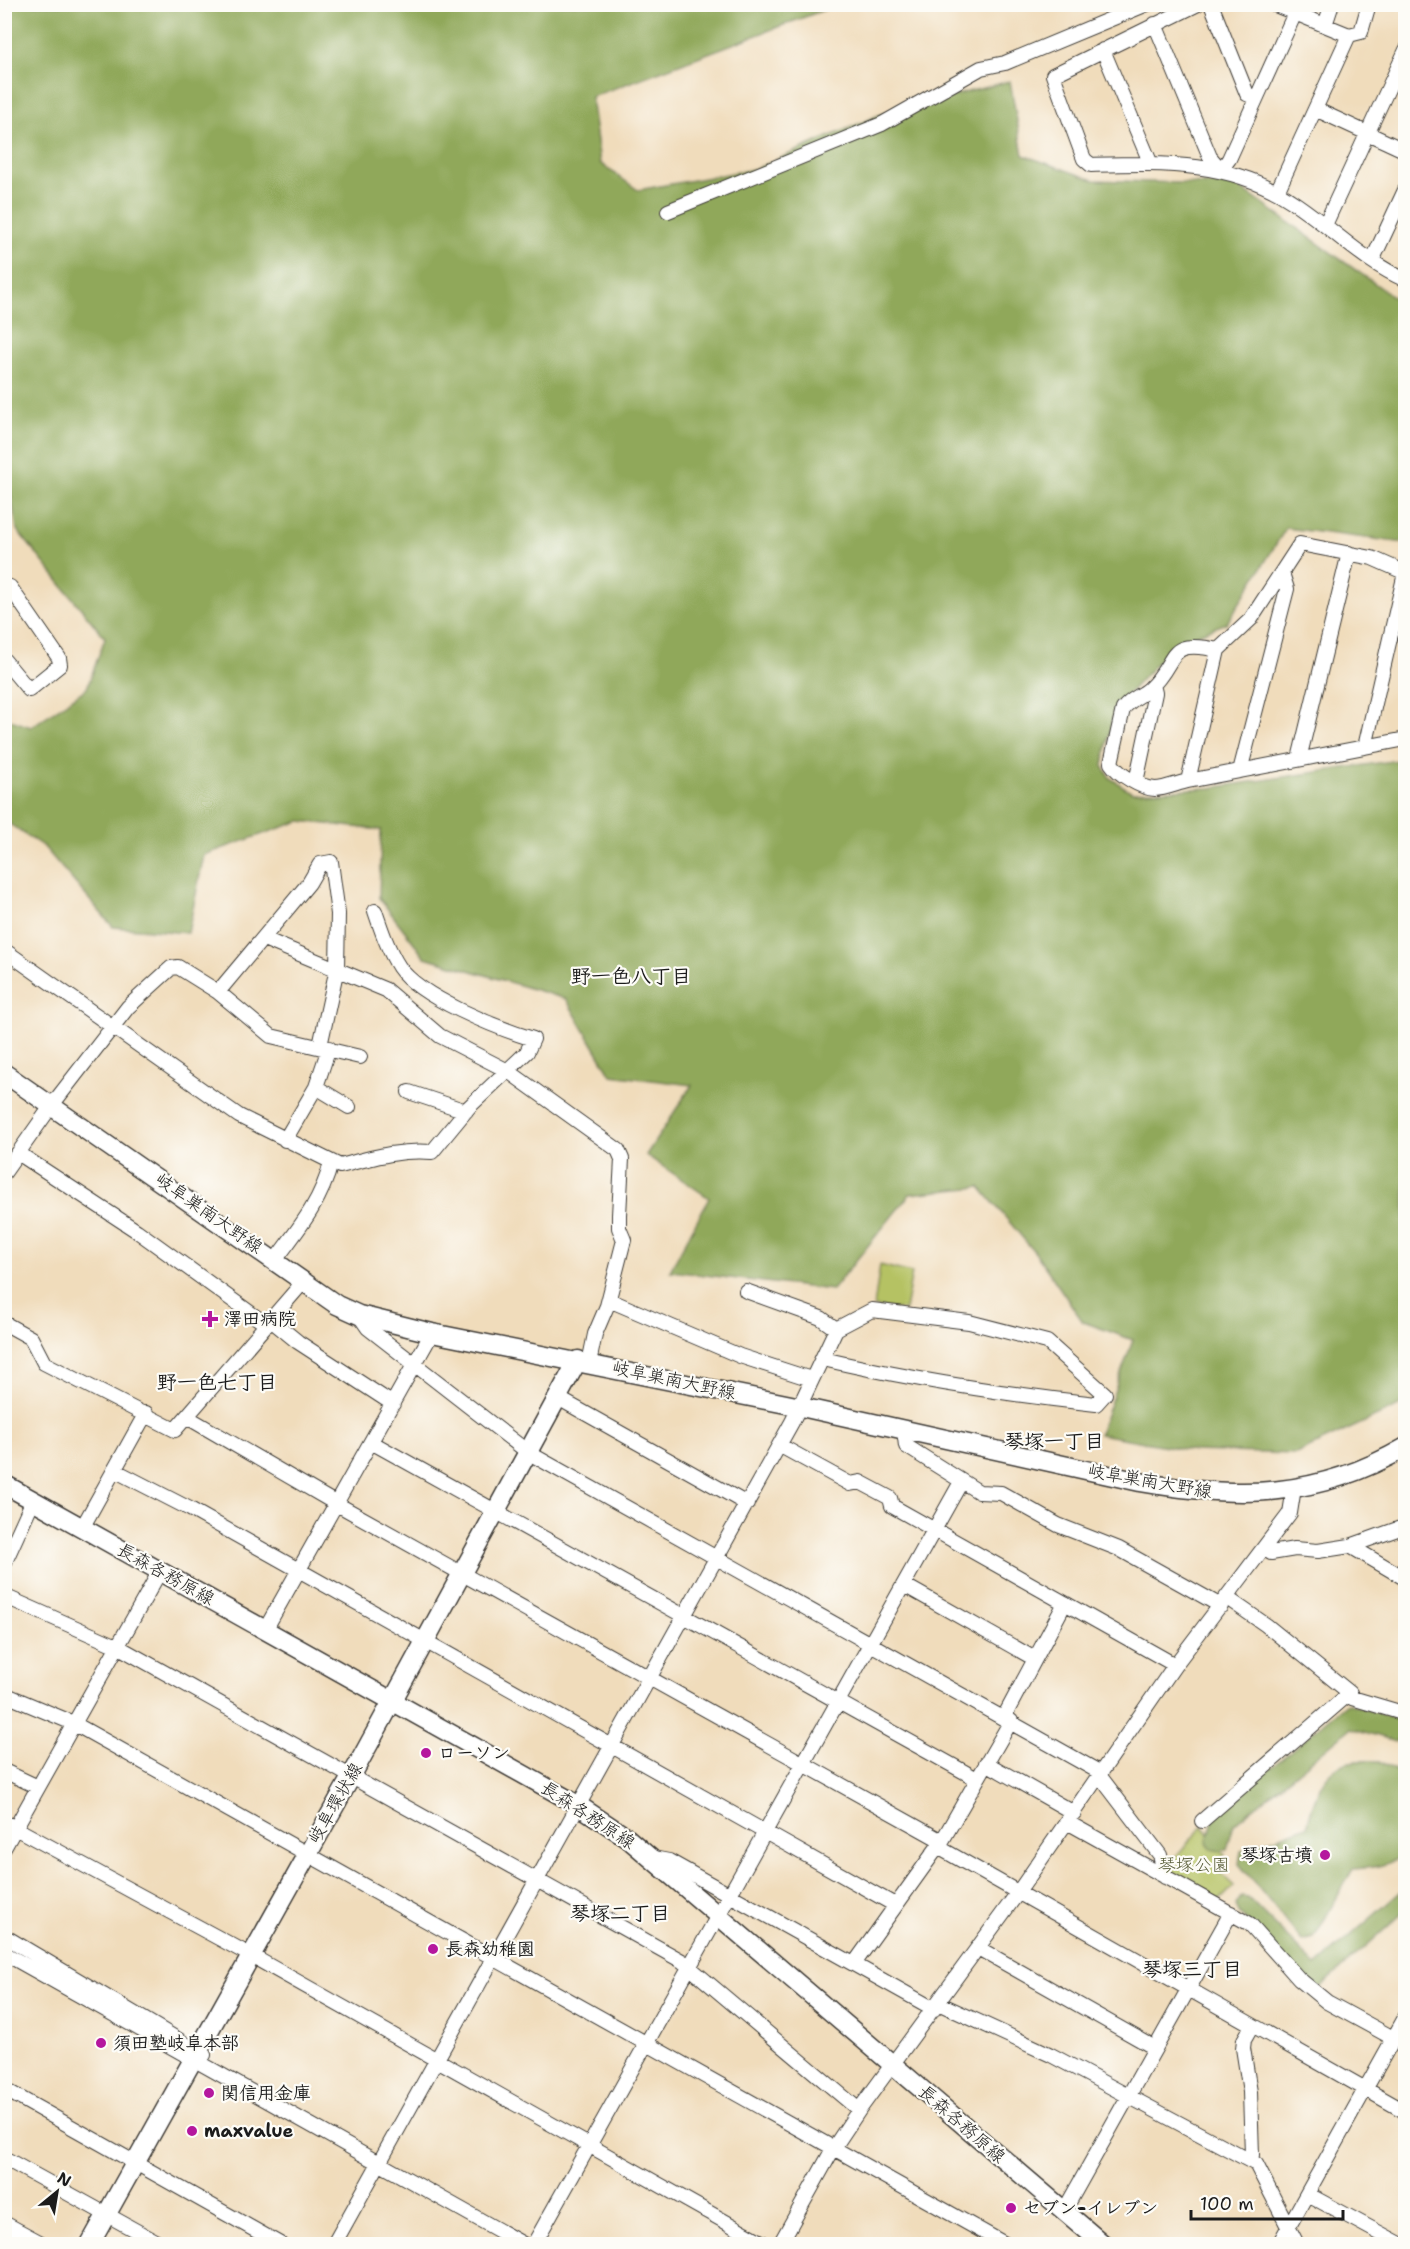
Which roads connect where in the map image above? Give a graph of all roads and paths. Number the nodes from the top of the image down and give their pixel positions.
1 (1147, 4) edge
2 (1198, 4) edge
3 (1211, 4) edge
4 (1273, 4) edge
5 (1332, 4) edge
6 (1369, 4) edge
7 (1295, 13) junction
8 (1155, 24) junction
9 (1325, 25) junction
10 (1349, 35) junction
11 (1103, 50) junction
12 (1406, 50) edge
13 (1256, 98) junction
14 (1315, 109) junction
15 (1367, 133) junction
16 (1406, 151) edge
17 (1150, 162) junction
18 (1221, 170) junction
19 (1406, 188) edge
20 (1277, 192) junction
21 (668, 211) dead end
22 (1400, 214) edge
23 (1325, 225) junction
24 (1371, 261) junction
25 (1406, 280) edge
26 (1349, 553) junction
27 (1282, 573) junction
28 (1405, 573) edge
29 (4, 585) edge
30 (1218, 650) junction
31 (4, 660) edge
32 (1153, 685) junction
33 (1406, 739) edge
34 (1365, 747) junction
35 (1299, 759) junction
36 (1240, 771) junction
37 (1188, 781) junction
38 (1136, 782) junction
39 (375, 911) dead end
40 (264, 939) junction
41 (4, 950) edge
42 (337, 968) junction
43 (401, 969) junction
44 (218, 992) junction
45 (388, 992) junction
46 (112, 1028) junction
47 (325, 1047) junction
48 (360, 1057) dead end
49 (508, 1071) junction
50 (4, 1073) edge
51 (316, 1087) junction
52 (409, 1092) dead end
53 (52, 1105) junction
54 (348, 1107) dead end
55 (466, 1111) junction
56 (285, 1140) junction
57 (18, 1153) junction
58 (331, 1163) junction
59 (4, 1173) edge
60 (276, 1259) junction
61 (305, 1280) junction
62 (746, 1290) dead end
63 (609, 1300) junction
64 (359, 1315) junction
65 (269, 1322) junction
66 (4, 1323) edge
67 (836, 1329) junction
68 (432, 1333) junction
69 (823, 1359) junction
70 (583, 1361) junction
71 (417, 1364) junction
72 (811, 1379) junction
73 (558, 1398) junction
74 (393, 1404) junction
75 (801, 1407) junction
76 (146, 1413) junction
77 (187, 1417) junction
78 (904, 1430) junction
79 (370, 1443) junction
80 (779, 1445) junction
81 (1406, 1448) edge
82 (529, 1453) junction
83 (114, 1470) junction
84 (961, 1482) junction
85 (4, 1484) edge
86 (1294, 1488) junction
87 (33, 1500) junction
88 (335, 1503) junction
89 (747, 1504) junction
90 (496, 1512) junction
91 (1406, 1526) edge
92 (82, 1528) junction
93 (934, 1530) junction
94 (1350, 1546) junction
95 (1265, 1549) junction
96 (717, 1558) junction
97 (4, 1564) edge
98 (160, 1570) junction
99 (298, 1571) junction
100 (463, 1573) junction
101 (1406, 1579) edge
102 (904, 1585) junction
103 (4, 1596) edge
104 (1224, 1602) junction
105 (1065, 1603) junction
106 (684, 1617) junction
107 (265, 1630) junction
108 (425, 1641) junction
109 (871, 1644) junction
110 (117, 1646) junction
111 (1035, 1659) junction
112 (1176, 1665) junction
113 (651, 1677) junction
114 (1350, 1693) junction
115 (4, 1694) edge
116 (392, 1701) junction
117 (838, 1702) junction
118 (1406, 1714) edge
119 (1007, 1719) junction
120 (73, 1724) junction
121 (611, 1747) junction
122 (986, 1763) junction
123 (804, 1764) junction
124 (4, 1771) edge
125 (1100, 1774) junction
126 (351, 1777) junction
127 (977, 1779) junction
128 (39, 1787) junction
129 (578, 1805) junction
130 (1071, 1817) junction
131 (1202, 1821) dead end
132 (10, 1825) edge
133 (765, 1833) junction
134 (940, 1844) junction
135 (4, 1848) edge
136 (306, 1854) junction
137 (653, 1858) junction
138 (1166, 1877) junction
139 (536, 1880) junction
140 (1017, 1894) junction
141 (730, 1895) junction
142 (895, 1905) junction
143 (1231, 1913) junction
144 (718, 1916) junction
145 (4, 1936) edge
146 (978, 1948) junction
147 (4, 1953) edge
148 (250, 1955) junction
149 (492, 1959) junction
150 (854, 1964) junction
151 (688, 1968) junction
152 (1187, 1990) junction
153 (936, 2006) junction
154 (1406, 2016) edge
155 (1252, 2026) junction
156 (1393, 2038) junction
157 (646, 2044) junction
158 (1155, 2048) junction
159 (194, 2054) junction
160 (436, 2061) junction
161 (893, 2064) junction
162 (4, 2089) edge
163 (1365, 2089) junction
164 (1129, 2095) junction
165 (859, 2110) junction
166 (1406, 2112) edge
167 (590, 2147) junction
168 (833, 2149) junction
169 (4, 2158) edge
170 (1250, 2161) junction
171 (136, 2163) junction
172 (379, 2163) junction
173 (1307, 2194) junction
174 (1064, 2211) junction
175 (107, 2214) junction
176 (4, 2223) edge
177 (1289, 2226) junction
178 (43, 2244) edge
179 (90, 2244) edge
180 (160, 2244) edge
181 (280, 2244) edge
182 (334, 2244) edge
183 (524, 2244) edge
184 (534, 2244) edge
185 (765, 2244) edge
186 (780, 2244) edge
187 (1005, 2244) edge
188 (1101, 2244) edge
189 (1279, 2244) edge
190 (1297, 2244) edge
191 (1400, 2244) edge

1 - 21 street
2 - 8 street
3 - 13 street
4 - 7 street
5 - 9 street
6 - 10 street
7 - 9 street
7 - 13 street
8 - 11 street
8 - 18 street
9 - 10 street
10 - 14 street
11 - 17 street
11 - 17 street
12 - 15 street
13 - 18 street
14 - 15 street
14 - 20 street
15 - 16 street
15 - 23 street
17 - 18 street
18 - 20 street
19 - 22 street
20 - 23 street
22 - 24 street
23 - 24 street
24 - 25 street
26 - 27 street
26 - 28 street
26 - 35 street
27 - 30 street
27 - 36 street
28 - 34 street
29 - 31 street
30 - 32 street
30 - 37 street
32 - 38 street
32 - 38 street
33 - 34 street
34 - 35 street
35 - 36 street
36 - 37 street
37 - 38 street
39 - 43 street
40 - 42 street
40 - 42 street
40 - 44 street
41 - 46 street
42 - 45 street
42 - 47 street
43 - 45 street
43 - 49 street
44 - 46 street
44 - 47 street
45 - 49 street
46 - 53 street
46 - 56 street
47 - 48 street
47 - 51 street
49 - 55 street
49 - 63 street
50 - 53 main road, 岐阜巣南大野線
51 - 54 street
51 - 56 street
52 - 55 street
53 - 57 street
53 - 60 main road, 岐阜巣南大野線
55 - 58 street
56 - 58 street
57 - 59 street
57 - 65 street
58 - 60 street
60 - 61 main road, 岐阜巣南大野線
61 - 64 main road, 岐阜巣南大野線
61 - 65 street
62 - 67 street
63 - 70 street
63 - 72 street
64 - 68 main road, 岐阜巣南大野線
64 - 71 street
65 - 74 street
65 - 77 street
66 - 76 street
67 - 69 street
67 - 69 street
68 - 70 main road, 岐阜巣南大野線
68 - 71 street
69 - 72 street
70 - 73 main road, 岐阜環状線
70 - 75 main road, 岐阜巣南大野線
71 - 74 street
71 - 82 street
72 - 75 street
73 - 82 main road, 岐阜環状線
73 - 89 street
74 - 79 street
75 - 78 main road, 岐阜巣南大野線
75 - 80 street
76 - 77 street
76 - 83 street
77 - 88 street
78 - 84 street
78 - 86 main road, 岐阜巣南大野線
79 - 88 street
79 - 90 street
80 - 89 street
80 - 93 street
81 - 86 main road, 岐阜巣南大野線
82 - 90 main road, 岐阜環状線
82 - 96 street
83 - 92 street
83 - 99 street
84 - 93 street
84 - 104 street
85 - 87 main road, 長森各務原線
86 - 95 street
87 - 92 main road, 長森各務原線
87 - 97 street
88 - 99 street
88 - 100 street
89 - 96 street
90 - 100 main road, 岐阜環状線
90 - 106 street
91 - 94 street
92 - 98 main road, 長森各務原線
93 - 102 street
93 - 105 street
94 - 95 street
94 - 101 street
95 - 104 street
96 - 106 street
96 - 109 street
98 - 107 main road, 長森各務原線
98 - 110 street
99 - 107 street
99 - 108 street
100 - 108 main road, 岐阜環状線
100 - 113 street
102 - 109 street
102 - 111 street
103 - 110 street
104 - 112 street
104 - 114 street
105 - 111 street
105 - 112 street
106 - 113 street
106 - 117 street
107 - 116 main road, 長森各務原線
108 - 116 main road, 岐阜環状線
108 - 121 street
109 - 117 street
109 - 119 street
110 - 120 street
110 - 126 street
111 - 119 street
112 - 125 street
113 - 121 street
113 - 123 street
114 - 118 street
114 - 131 street
115 - 120 street
116 - 126 main road, 岐阜環状線
116 - 129 main road, 長森各務原線
117 - 123 street
117 - 127 street
119 - 122 street
119 - 125 street
120 - 128 street
120 - 136 street
121 - 129 street
121 - 133 street
122 - 127 street
122 - 130 street
123 - 133 street
123 - 134 street
124 - 128 street
125 - 130 street
125 - 138 street
126 - 136 main road, 岐阜環状線
126 - 139 street
127 - 134 street
128 - 132 street
129 - 137 main road, 長森各務原線
129 - 139 street
130 - 138 street
130 - 140 street
132 - 135 street
132 - 148 street
133 - 141 street
133 - 142 street
134 - 140 street
134 - 142 street
136 - 148 main road, 岐阜環状線
136 - 149 street
137 - 141 street
137 - 144 main road, 長森各務原線
138 - 143 street
139 - 149 street
139 - 151 street
140 - 146 street
140 - 152 street
141 - 144 street
141 - 150 street
142 - 150 street
143 - 152 street
143 - 156 street
144 - 151 street
144 - 161 main road, 長森各務原線
145 - 159 street
146 - 153 street
146 - 158 street
147 - 159 street
148 - 159 main road, 岐阜環状線
148 - 160 street
149 - 157 street
149 - 160 street
150 - 153 street
151 - 157 street
151 - 165 street
152 - 155 street
152 - 158 street
153 - 161 street
153 - 164 street
154 - 156 street
155 - 163 street
155 - 170 street
156 - 163 street
157 - 167 street
157 - 168 street
158 - 164 street
159 - 171 main road, 岐阜環状線
159 - 172 street
160 - 167 street
160 - 172 street
161 - 165 street
161 - 174 main road, 長森各務原線
162 - 171 street
163 - 166 street
163 - 173 street
164 - 170 street
164 - 174 street
165 - 168 street
167 - 184 street
167 - 185 street
168 - 186 street
168 - 187 street
169 - 175 street
170 - 177 street
171 - 175 main road, 岐阜環状線
171 - 181 street
172 - 182 street
172 - 183 street
173 - 177 street
173 - 191 street
174 - 188 main road, 長森各務原線
175 - 179 main road, 岐阜環状線
175 - 180 street
176 - 178 street
177 - 189 street
177 - 190 street

